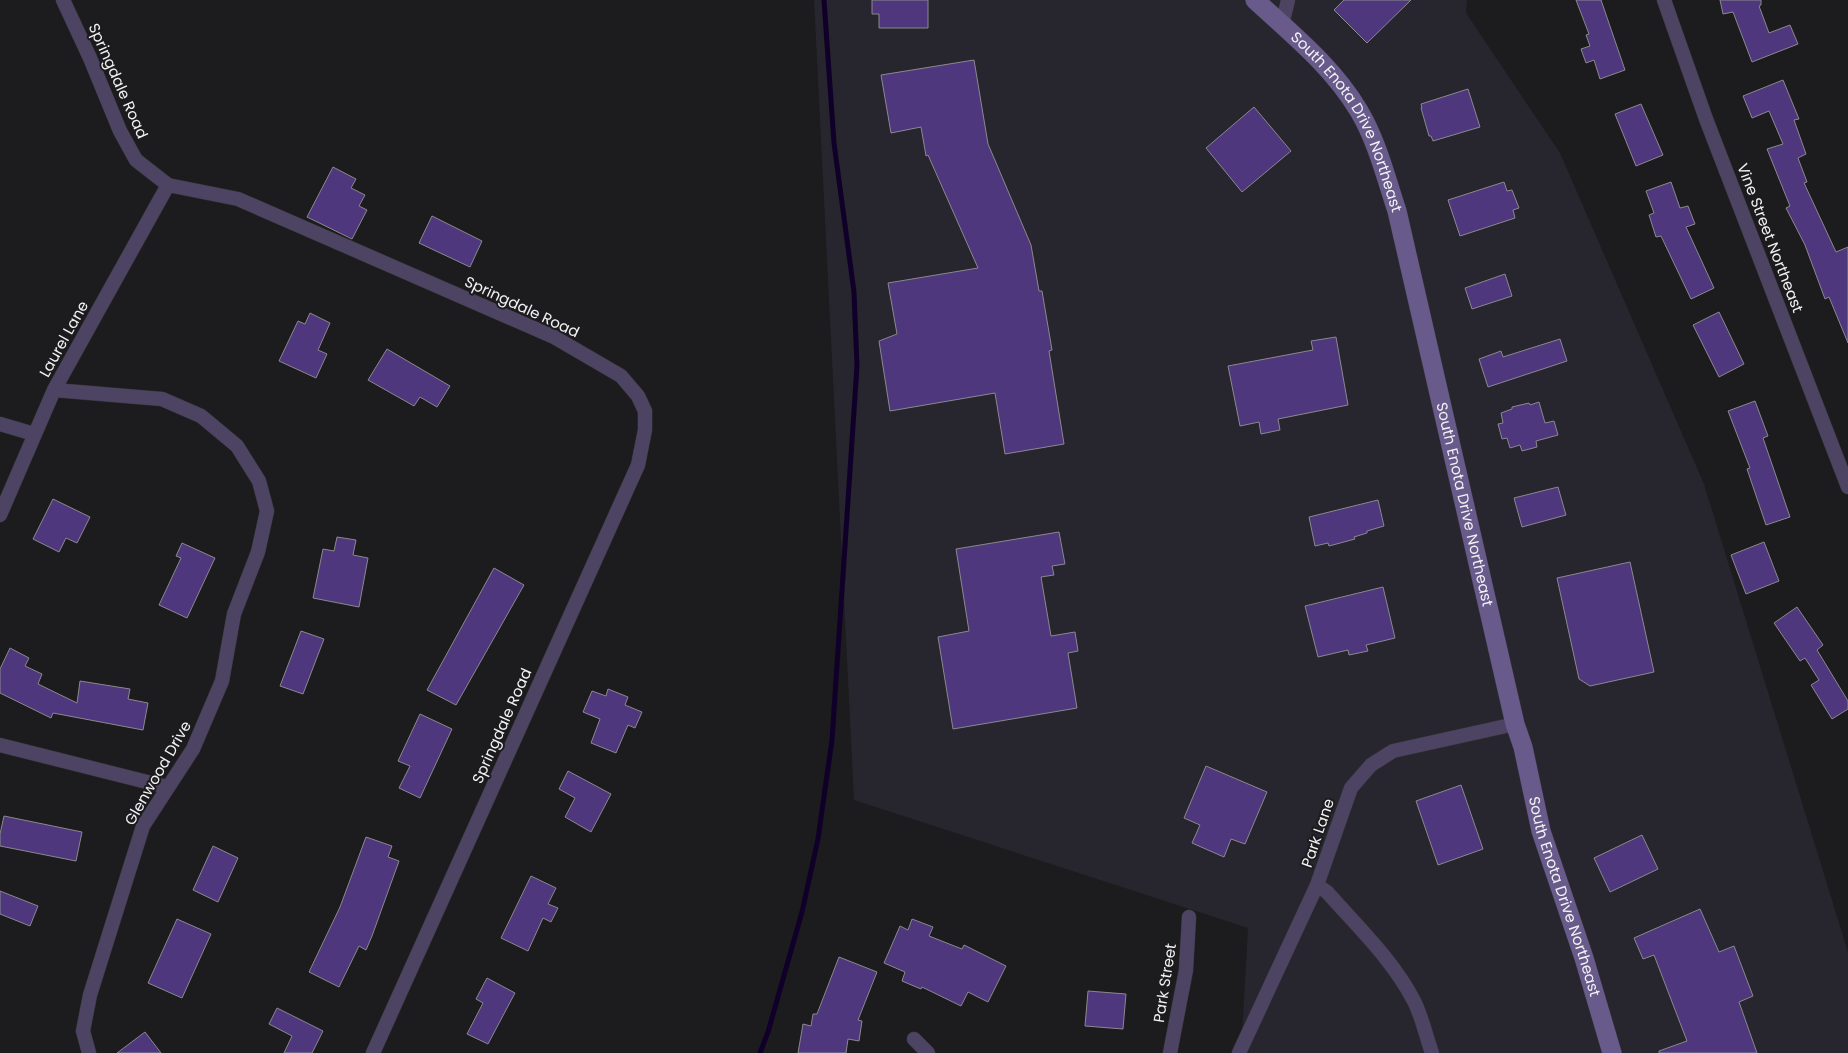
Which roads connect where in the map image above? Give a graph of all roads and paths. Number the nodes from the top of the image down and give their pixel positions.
1 (62, 0) edge
2 (1255, 0) edge
3 (1288, 0) edge
4 (1664, 0) edge
5 (1282, 25) junction
6 (168, 185) junction
7 (54, 390) junction
8 (0, 424) edge
9 (34, 434) junction
10 (1848, 488) edge
11 (0, 515) edge
12 (1514, 724) junction
13 (0, 746) edge
14 (167, 787) junction
15 (1317, 886) junction
16 (1189, 917) dead end
17 (914, 1039) dead end
18 (1613, 1051) edge
19 (89, 1053) edge
20 (373, 1053) edge
21 (928, 1053) edge
22 (1170, 1053) edge
23 (1239, 1053) edge
24 (1432, 1053) edge

1 - 6 street, Springdale Road
2 - 5 main road, South Enota Drive Northeast
3 - 5 street
4 - 10 street, Vine Street Northeast
5 - 12 main road, South Enota Drive Northeast
6 - 7 street, Laurel Lane
6 - 20 street, Springdale Road
7 - 9 street, Laurel Lane
7 - 14 street, Glenwood Drive
8 - 9 street
9 - 11 street, Laurel Lane
12 - 15 street, Park Lane
12 - 18 main road, South Enota Drive Northeast
13 - 14 street
14 - 19 street, Glenwood Drive
15 - 23 street, Park Lane
15 - 24 street
16 - 22 street, Park Street
17 - 21 street

